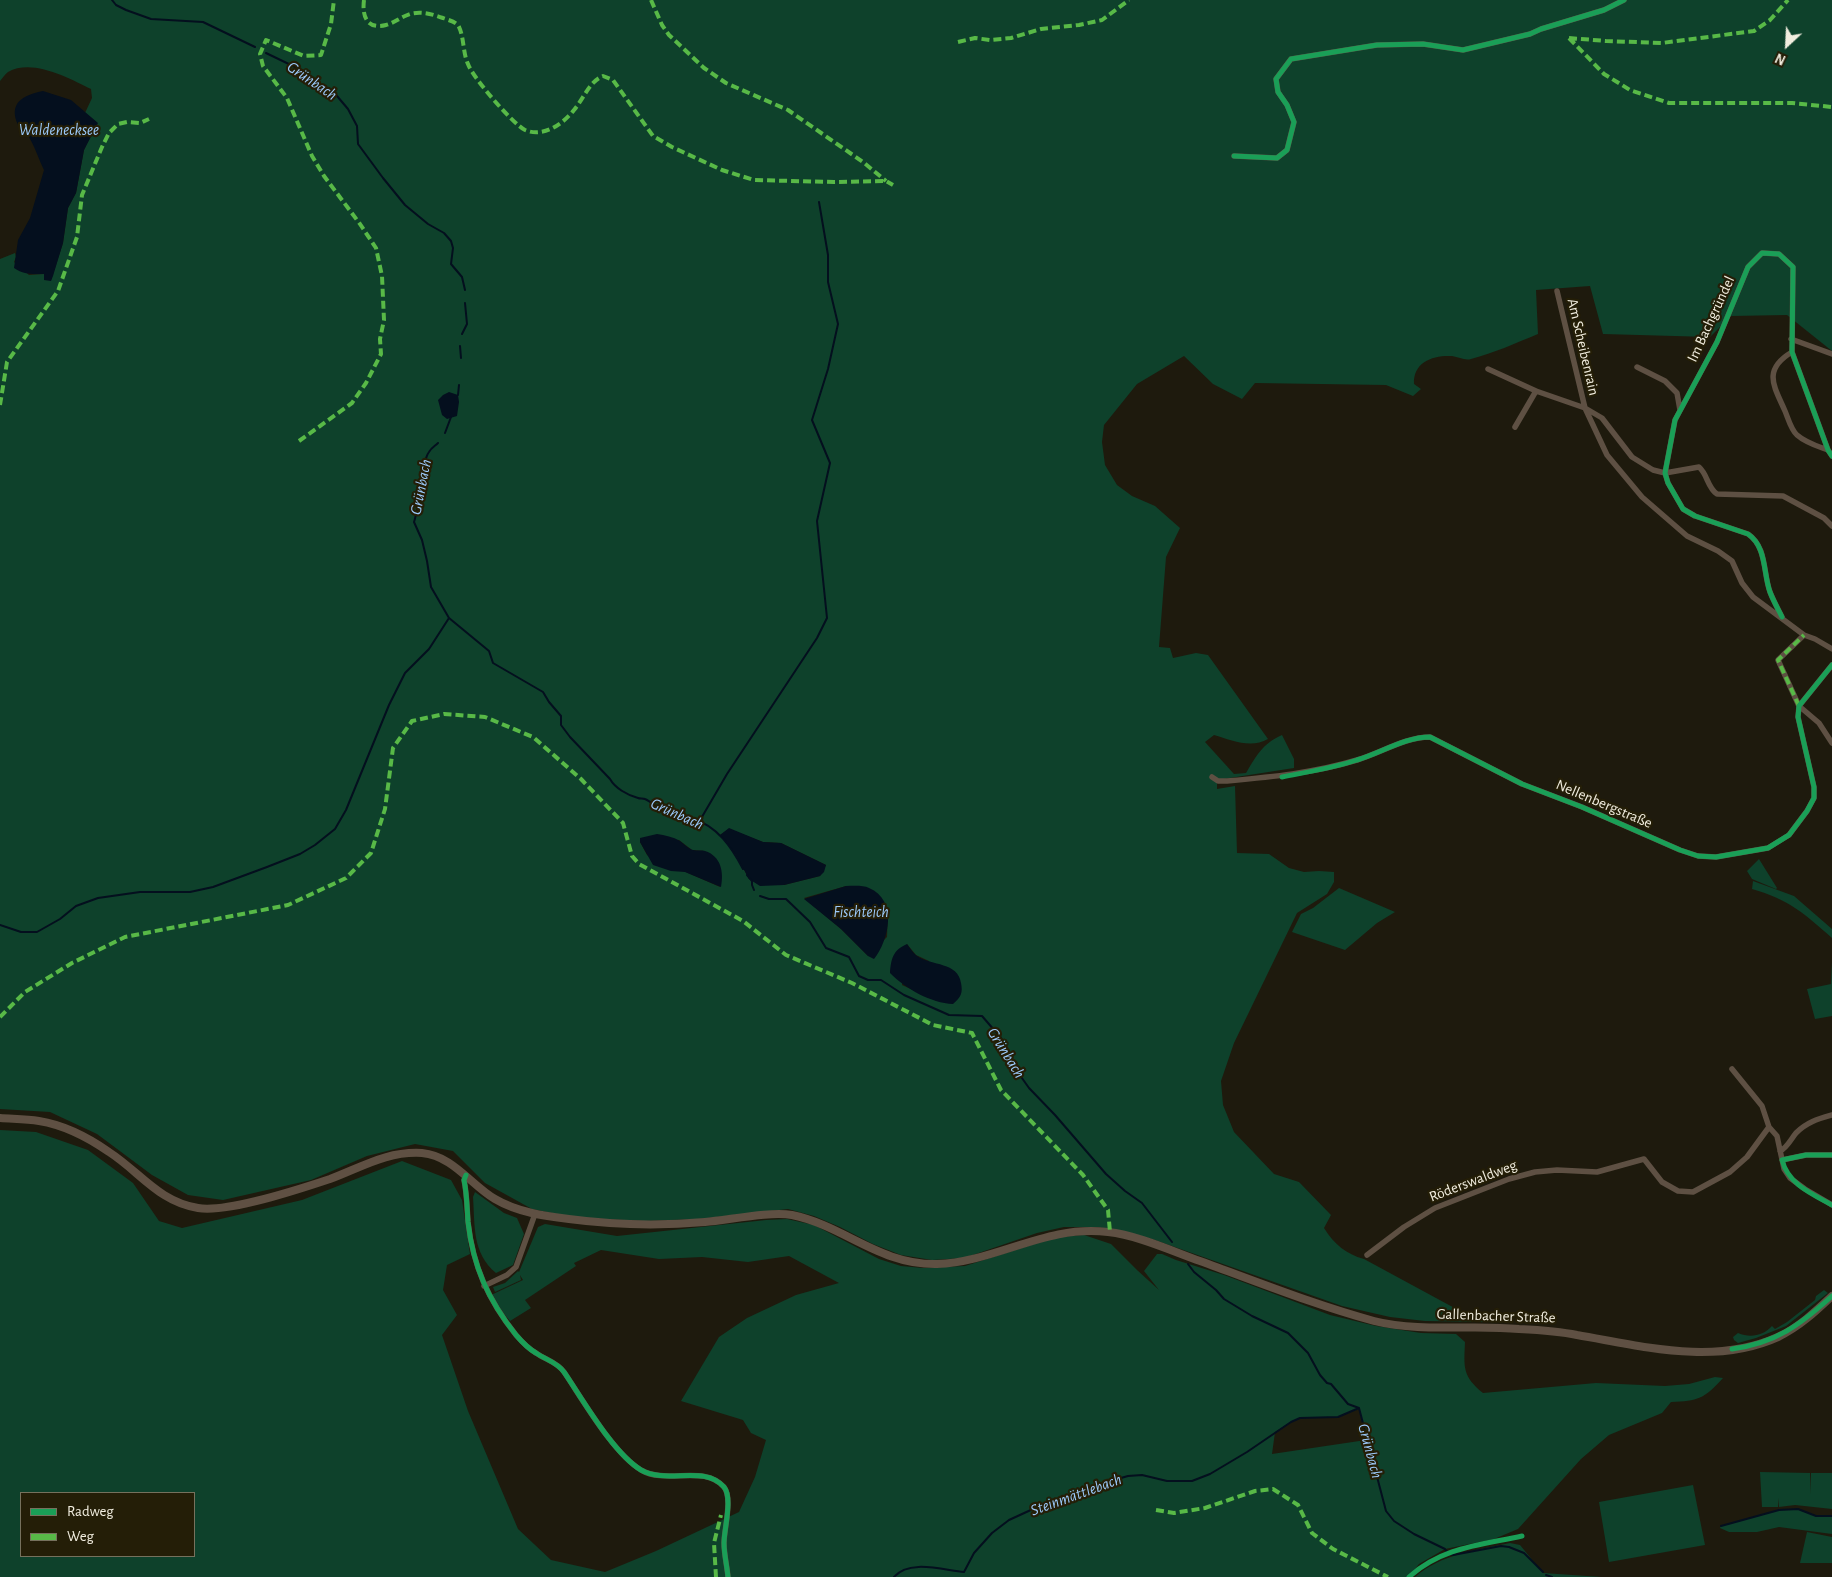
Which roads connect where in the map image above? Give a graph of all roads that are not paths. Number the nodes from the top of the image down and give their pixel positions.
1 (1624, 0) edge
2 (1234, 156) dead end
3 (1557, 291) dead end
4 (1792, 339) junction
5 (1792, 352) junction
6 (1832, 354) edge
7 (1637, 367) dead end
8 (1488, 369) dead end
9 (1536, 391) junction
10 (1585, 408) junction
11 (1680, 410) junction
12 (1515, 427) dead end
13 (1830, 453) edge
14 (1665, 473) junction
15 (1824, 518) junction
16 (1832, 521) edge
17 (1832, 526) edge
18 (1782, 617) junction
19 (1804, 635) junction
20 (1832, 649) edge
21 (1832, 665) edge
22 (1799, 706) junction
23 (1832, 743) edge
24 (1212, 777) dead end
25 (1732, 1069) dead end
26 (1832, 1115) edge
27 (0, 1118) edge
28 (1769, 1127) junction
29 (1780, 1151) junction
30 (1832, 1154) edge
31 (1782, 1160) junction
32 (466, 1176) junction
33 (1832, 1205) edge
34 (535, 1214) junction
35 (1367, 1255) dead end
36 (484, 1286) junction
37 (1832, 1296) edge
38 (728, 1577) edge

1 - 2 street
3 - 10 street, Am Scheibenrain
4 - 5 street
4 - 6 street
4 - 11 street, Im Bachgründel
5 - 13 street
5 - 13 street
7 - 11 street
8 - 9 street
9 - 10 street
9 - 12 street
10 - 14 street
10 - 18 street, Am Scheibenrain
11 - 14 street, Im Bachgründel
14 - 15 street
14 - 18 street
15 - 16 street
15 - 17 street
18 - 19 street, Am Scheibenrain
19 - 20 street, Am Scheibenrain
19 - 22 street
21 - 22 street
22 - 23 street
22 - 24 street, Nellenbergstraße
25 - 28 street
26 - 29 street
27 - 32 main road, Gallenbacher Straße
28 - 29 street
28 - 35 street, Röderswaldweg
29 - 31 street
30 - 31 street
31 - 33 street
32 - 34 main road, Gallenbacher Straße
32 - 36 street
34 - 36 street
34 - 37 main road, Gallenbacher Straße
36 - 38 street

